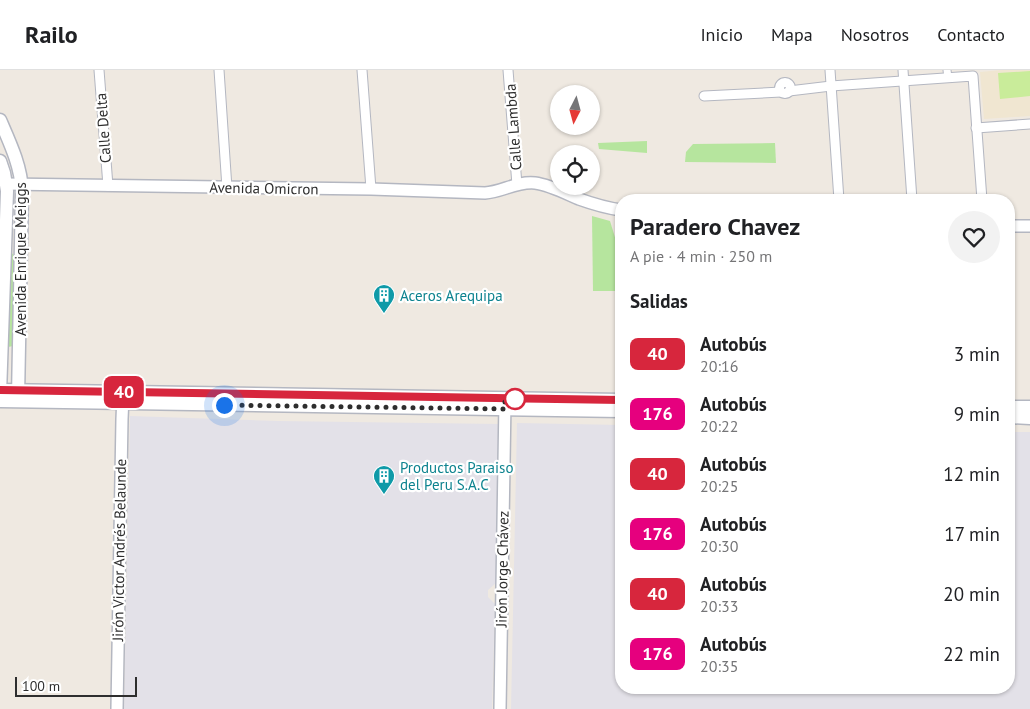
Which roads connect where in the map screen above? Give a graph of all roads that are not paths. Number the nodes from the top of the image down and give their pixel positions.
1 (99, 70) edge
2 (219, 70) edge
3 (362, 70) edge
4 (508, 70) edge
5 (830, 70) edge
6 (903, 70) edge
7 (947, 74) edge
8 (904, 81) junction
9 (831, 86) junction
10 (704, 96) dead end
11 (0, 120) edge
12 (1030, 124) edge
13 (976, 128) junction
14 (3, 134) edge
15 (0, 161) edge
16 (3, 184) edge
17 (22, 184) junction
18 (522, 184) junction
19 (108, 186) junction
20 (227, 188) junction
21 (371, 189) junction
22 (839, 194) edge
23 (912, 194) edge
24 (982, 194) edge
25 (615, 209) edge
26 (6, 212) junction
27 (22, 213) junction
28 (1015, 226) edge
29 (1030, 226) edge
30 (1, 349) edge
31 (19, 350) junction
32 (0, 390) edge
33 (0, 394) edge
34 (18, 396) junction
35 (123, 398) junction
36 (615, 400) edge
37 (0, 401) edge
38 (505, 404) junction
39 (1015, 406) edge
40 (1030, 407) edge
41 (615, 411) edge
42 (1015, 417) edge
43 (1030, 418) edge
44 (116, 709) edge
45 (500, 709) edge

1 - 19 street, Calle Delta
2 - 20 street
3 - 21 street
4 - 18 street, Calle Lambda
5 - 9 street
6 - 8 street
7 - 8 street
7 - 13 street
8 - 9 street
8 - 23 street
9 - 10 street
9 - 22 street
11 - 14 main road, Avenida Enrique Meiggs
12 - 13 street
13 - 24 street
14 - 17 main road, Avenida Enrique Meiggs
15 - 16 main road, Avenida Enrique Meiggs
16 - 17 street, Avenida Omicron
16 - 26 main road, Avenida Enrique Meiggs
17 - 19 street, Avenida Omicron
17 - 27 main road, Avenida Enrique Meiggs
18 - 21 street, Avenida Omicron
18 - 25 street
19 - 20 street, Avenida Omicron
20 - 21 street, Avenida Omicron
26 - 27 main road
26 - 30 main road, Avenida Enrique Meiggs
27 - 31 main road, Avenida Enrique Meiggs
28 - 29 street
30 - 31 main road
30 - 32 main road, Avenida Enrique Meiggs
31 - 34 main road, Avenida Enrique Meiggs
32 - 33 main road, Avenida Enrique Meiggs
32 - 34 main road
34 - 35 main road
34 - 37 main road
35 - 38 main road
35 - 44 street, Jirón Victor Andrés Belaunde
36 - 38 main road
38 - 41 main road
38 - 45 street, Jirón Jorge Chávez
39 - 40 main road
42 - 43 main road

